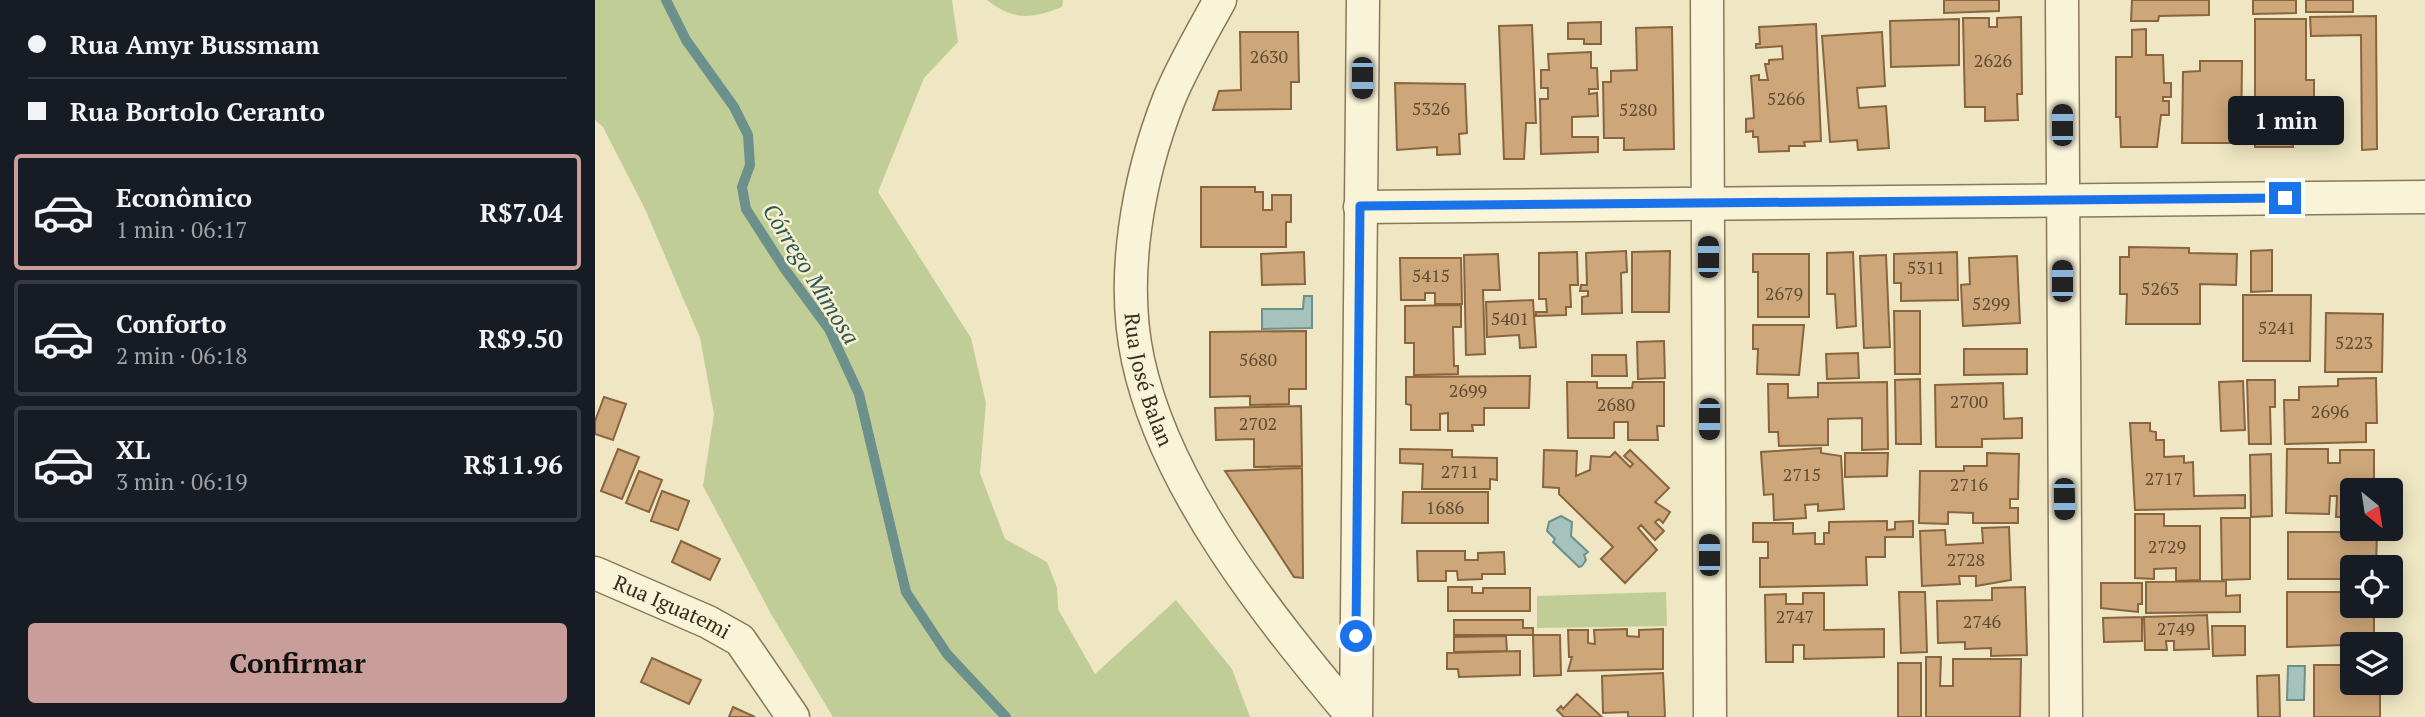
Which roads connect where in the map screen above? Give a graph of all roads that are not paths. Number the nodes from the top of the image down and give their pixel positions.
1 (1220, 0) edge
2 (1363, 0) edge
3 (1707, 0) edge
4 (2061, 0) edge
5 (2425, 197) edge
6 (2062, 200) junction
7 (1708, 203) junction
8 (1360, 206) junction
9 (595, 573) edge
10 (793, 717) edge
11 (1354, 717) edge
12 (1710, 717) edge
13 (2066, 717) edge

1 - 11 street, Rua José Balan
2 - 8 street
3 - 7 street
4 - 6 street
5 - 6 street
6 - 7 street
6 - 13 street
7 - 8 street
7 - 12 street
8 - 11 street
9 - 10 street, Rua Iguatemi

